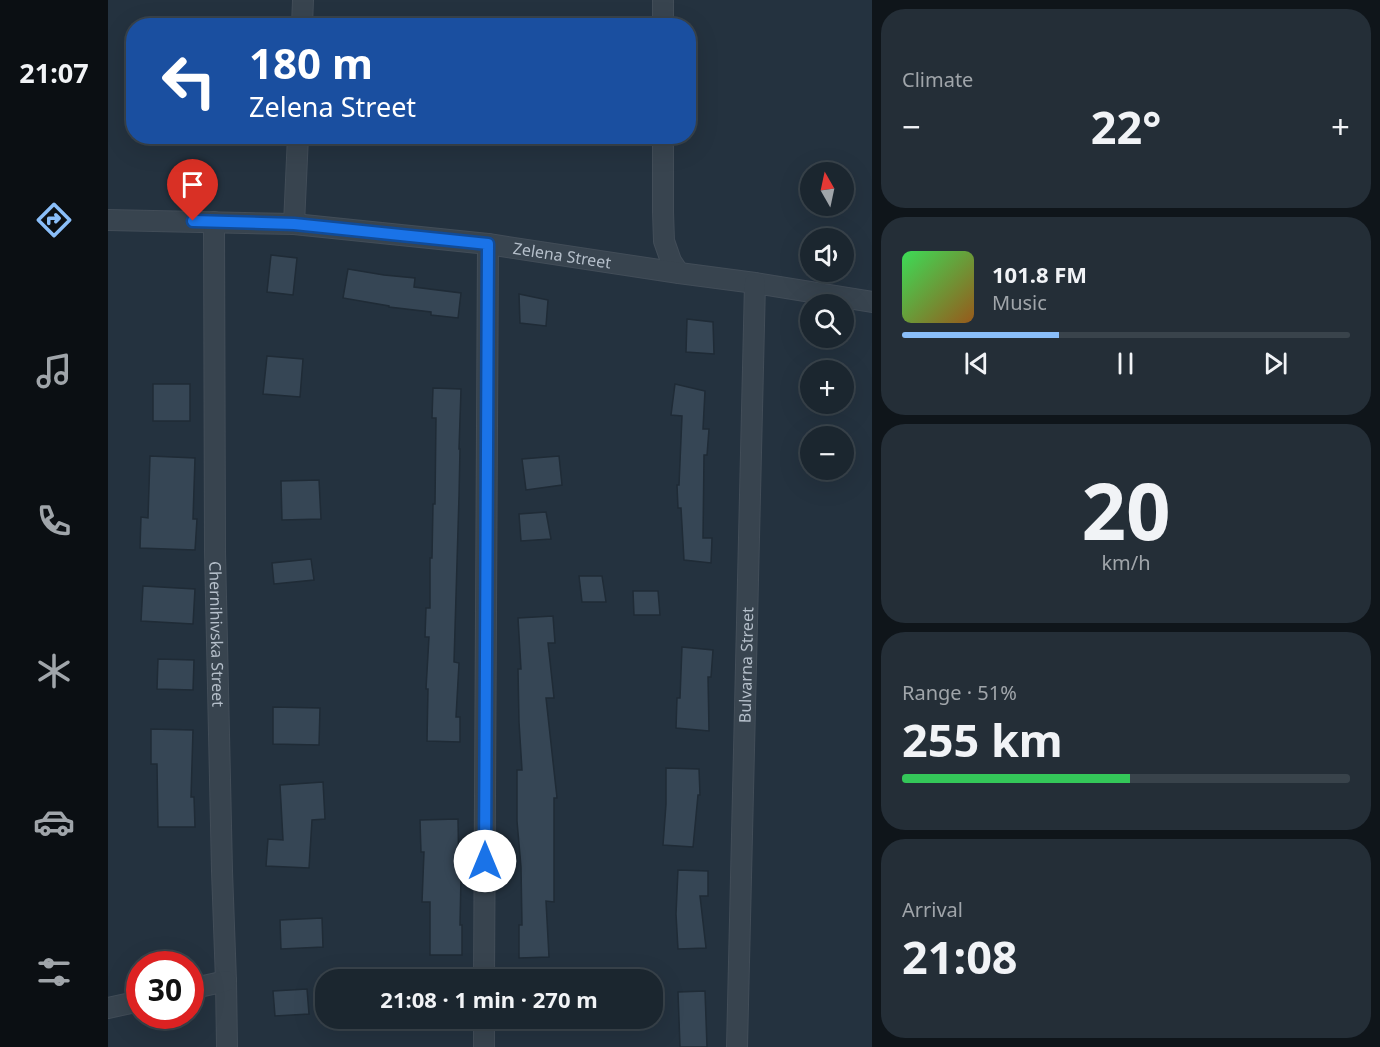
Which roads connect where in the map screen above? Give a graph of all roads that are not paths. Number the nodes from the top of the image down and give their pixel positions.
1 (303, 0) edge
2 (663, 0) edge
3 (302, 18) edge
4 (663, 18) edge
5 (297, 144) edge
6 (663, 144) edge
7 (108, 220) edge
8 (214, 222) junction
9 (294, 224) junction
10 (488, 244) junction
11 (679, 273) junction
12 (755, 282) junction
13 (872, 302) edge
14 (484, 969) edge
15 (226, 981) junction
16 (204, 986) edge
17 (126, 1004) edge
18 (108, 1008) edge
19 (484, 1029) edge
20 (227, 1047) edge
21 (484, 1047) edge
22 (737, 1047) edge

1 - 3 street
2 - 4 street
5 - 9 street
6 - 11 street
7 - 8 street, Zelena Street
8 - 9 street, Zelena Street
8 - 15 street, Chernihivska Street
9 - 10 street, Zelena Street
10 - 11 street, Zelena Street
10 - 14 street
11 - 12 street, Zelena Street
12 - 13 street, Zelena Street
12 - 22 street, Bulvarna Street
15 - 16 street
15 - 20 street, Chernihivska Street
17 - 18 street
19 - 21 street

